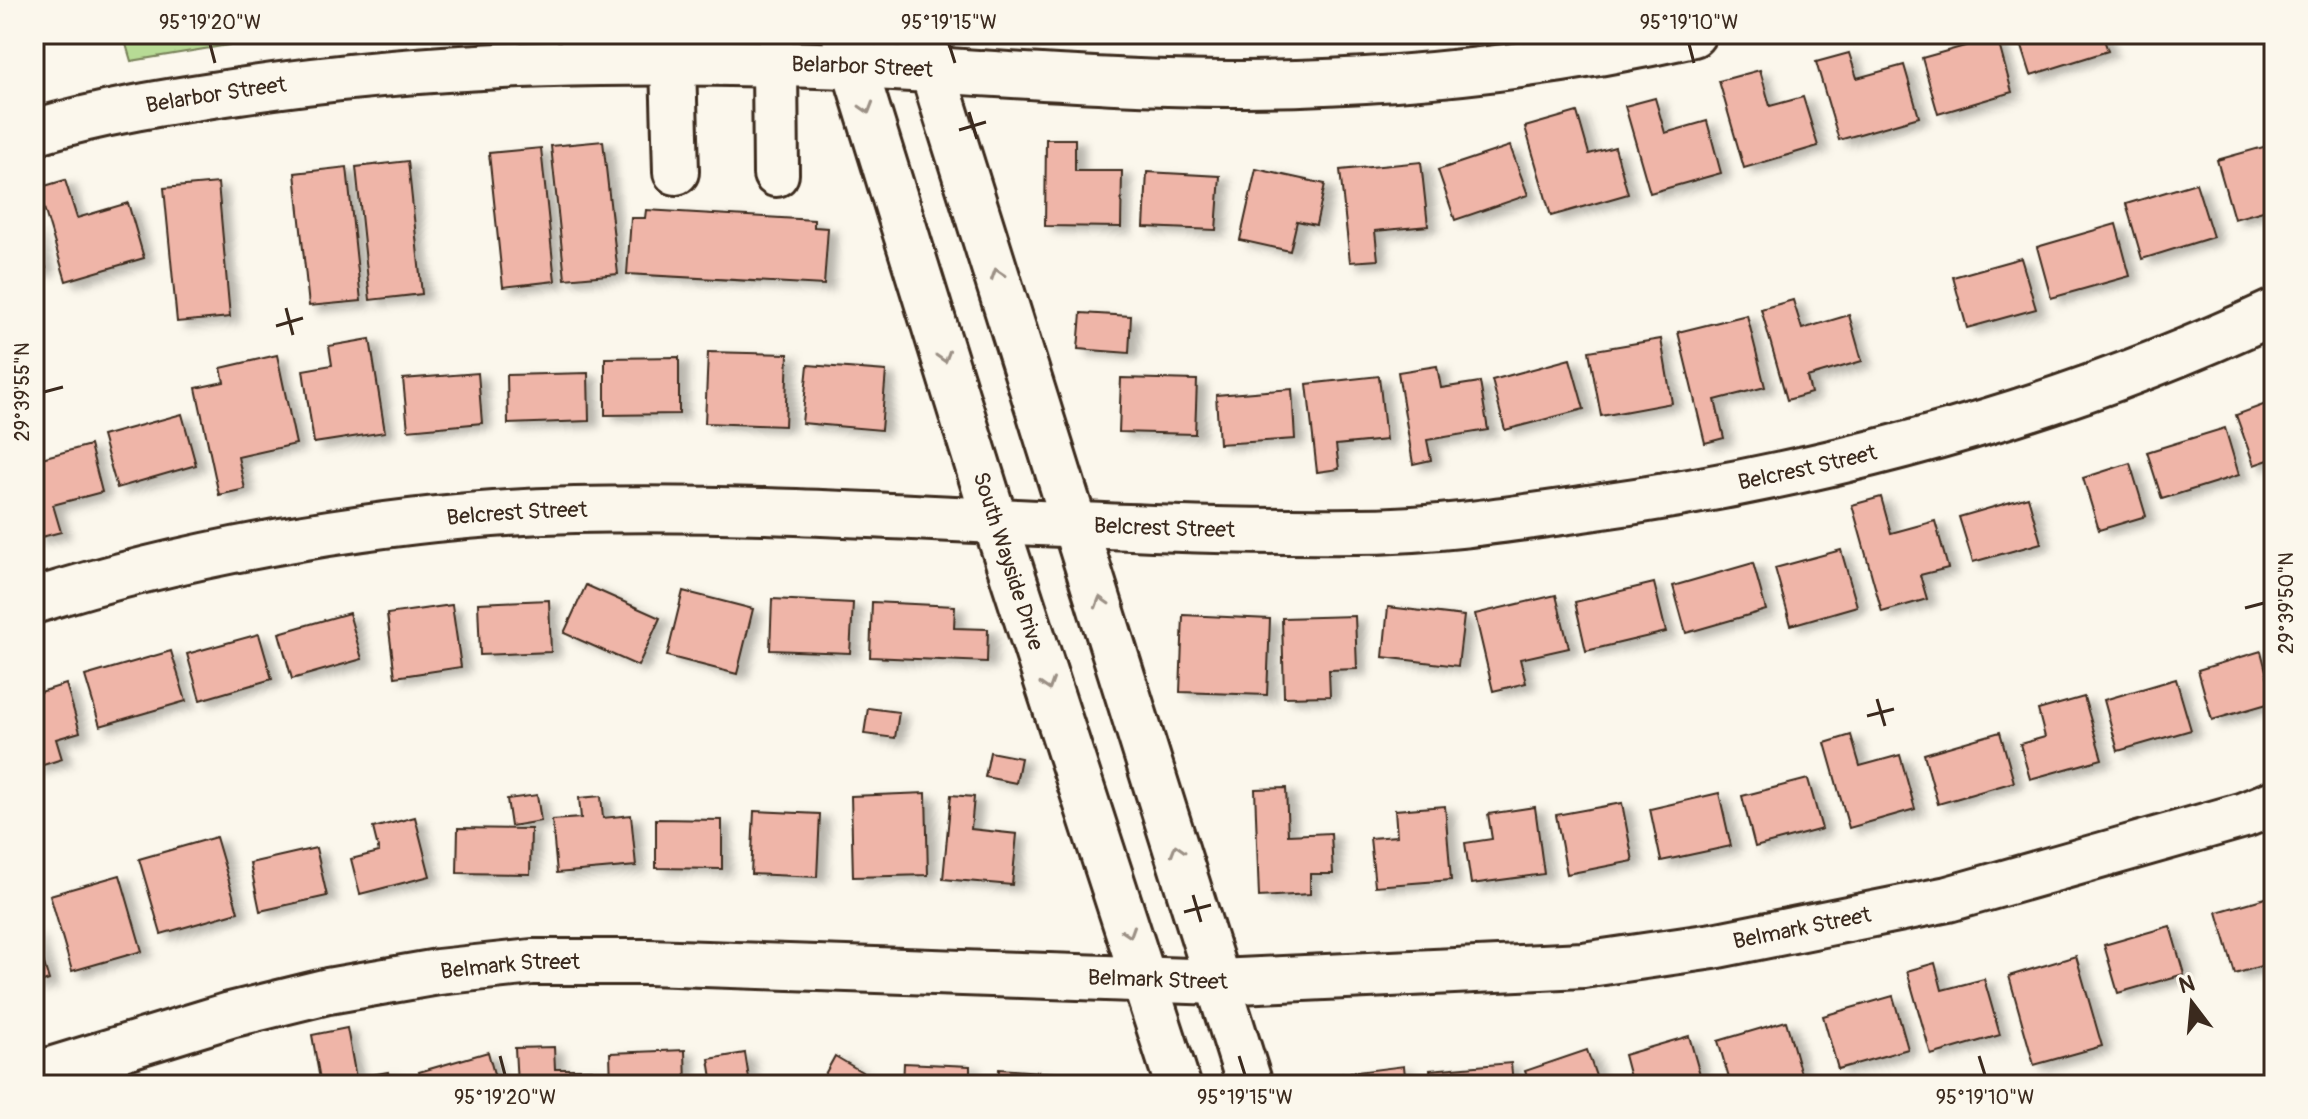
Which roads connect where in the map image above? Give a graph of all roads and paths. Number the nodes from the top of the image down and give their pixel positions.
1 (1693, 34) edge
2 (849, 50) edge
3 (927, 53) edge
4 (673, 63) junction
5 (775, 65) junction
6 (34, 132) edge
7 (676, 172) dead end
8 (776, 174) dead end
9 (2274, 312) edge
10 (995, 521) junction
11 (1078, 527) junction
12 (34, 601) edge
13 (2274, 803) edge
14 (1144, 979) junction
15 (1218, 982) junction
16 (34, 1075) edge
17 (1178, 1085) edge
18 (1250, 1085) edge

1 - 3 street, Belarbor Street
2 - 3 street, Belarbor Street
2 - 5 street, Belarbor Street
2 -> 10 street, South Wayside Drive
11 -> 3 street
4 - 5 street, Belarbor Street
4 - 6 street, Belarbor Street
4 - 7 street
5 - 8 street
9 - 11 street, Belcrest Street
10 - 11 street, Belcrest Street
10 - 12 street, Belcrest Street
10 -> 14 street, South Wayside Drive
15 -> 11 street
13 - 15 street, Belmark Street
14 - 15 street, Belmark Street
14 - 16 street, Belmark Street
14 - 17 street, South Wayside Drive
15 - 18 street

